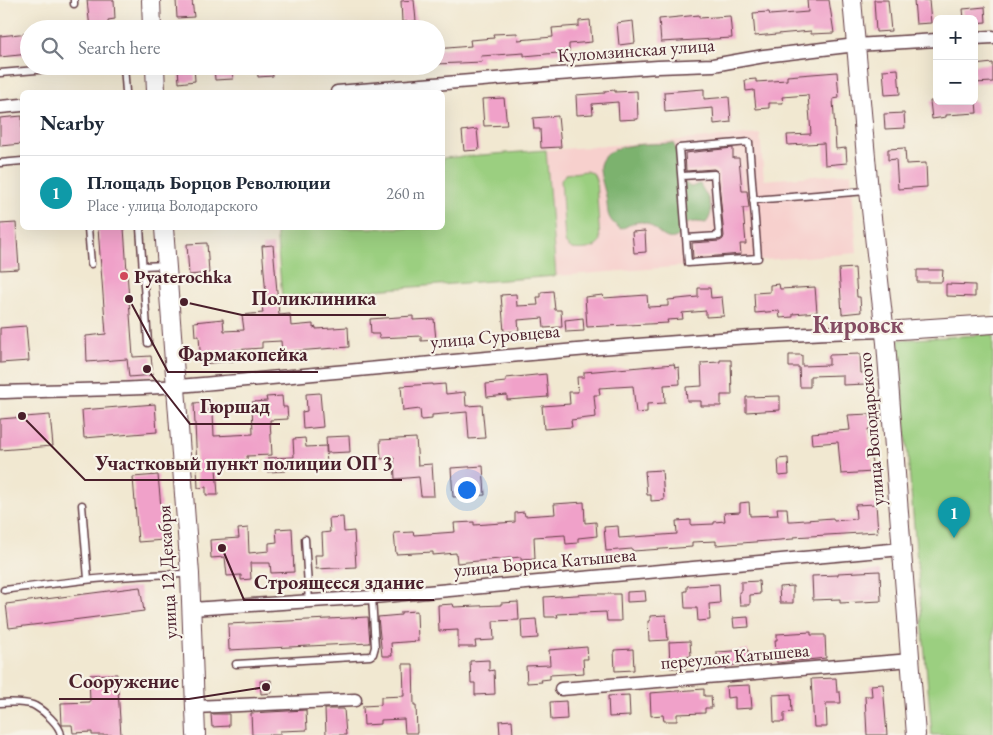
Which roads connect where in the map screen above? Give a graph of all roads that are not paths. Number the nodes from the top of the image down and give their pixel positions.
1 (151, 0) edge
2 (852, 0) edge
3 (152, 20) edge
4 (993, 37) edge
5 (978, 38) edge
6 (933, 40) edge
7 (856, 45) junction
8 (20, 71) edge
9 (0, 73) edge
10 (125, 75) edge
11 (155, 75) edge
12 (126, 90) edge
13 (156, 90) edge
14 (361, 90) edge
15 (20, 105) edge
16 (0, 107) edge
17 (20, 162) edge
18 (0, 163) edge
19 (682, 176) junction
20 (869, 191) junction
21 (753, 200) junction
22 (88, 230) edge
23 (140, 230) edge
24 (164, 230) edge
25 (686, 238) junction
26 (91, 264) dead end
27 (166, 264) junction
28 (143, 266) junction
29 (993, 324) edge
30 (884, 332) junction
31 (148, 343) dead end
32 (176, 386) junction
33 (0, 392) edge
34 (82, 505) dead end
35 (305, 540) dead end
36 (902, 549) junction
37 (190, 574) junction
38 (88, 578) junction
39 (4, 590) dead end
40 (372, 597) junction
41 (309, 602) junction
42 (192, 609) junction
43 (911, 660) junction
44 (236, 664) dead end
45 (562, 689) dead end
46 (354, 700) dead end
47 (0, 704) edge
48 (195, 708) junction
49 (61, 735) edge
50 (196, 735) edge
51 (916, 735) edge

1 - 3 street
2 - 7 street, улица Володарского
4 - 5 street
6 - 7 street, Куломзинская улица
7 - 14 street, Куломзинская улица
7 - 20 street, улица Володарского
8 - 9 lane
10 - 12 lane
11 - 13 street
15 - 16 street
17 - 18 lane
19 - 21 lane
19 - 25 lane
19 - 25 lane
20 - 21 lane
20 - 30 street, улица Володарского
21 - 25 lane
22 - 26 lane
23 - 28 lane
24 - 27 street, улица 12 Декабря
27 - 28 lane
27 - 32 street, улица 12 Декабря
28 - 31 lane
29 - 30 street, улица Суровцева
30 - 32 street, улица Суровцева
30 - 36 street, улица Володарского
32 - 33 street, улица Суровцева
32 - 37 street, улица 12 Декабря
34 - 38 lane
35 - 41 lane
36 - 40 street, улица Бориса Катышева
36 - 43 street, улица Володарского
37 - 38 lane
37 - 42 street, улица 12 Декабря
38 - 39 lane
40 - 41 street, улица Бориса Катышева
40 - 44 lane
41 - 42 street, улица Бориса Катышева
42 - 48 street, улица 12 Декабря
43 - 45 street, переулок Катышева
43 - 51 street, улица Володарского
46 - 48 street
47 - 49 lane
48 - 50 street, улица 12 Декабря

